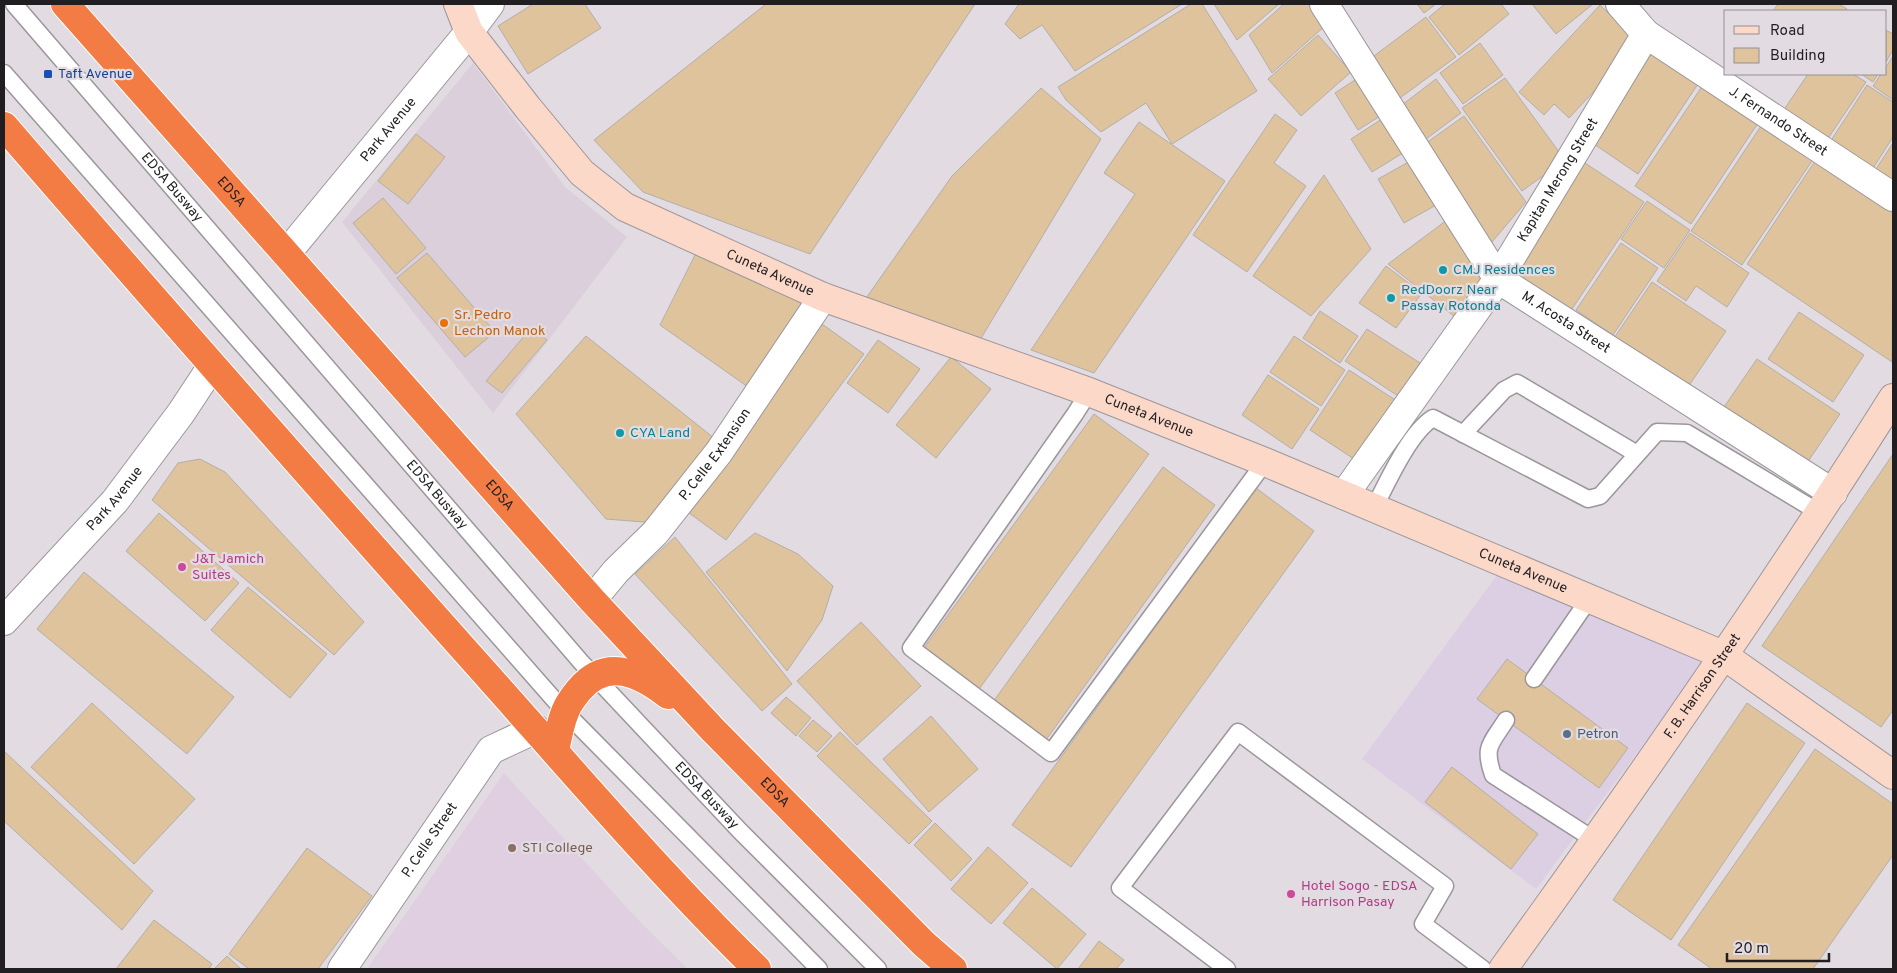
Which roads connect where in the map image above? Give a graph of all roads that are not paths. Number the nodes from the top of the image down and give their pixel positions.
1 (14, 4) edge
2 (65, 4) edge
3 (458, 4) edge
4 (490, 4) edge
5 (1324, 4) edge
6 (1620, 4) edge
7 (469, 32) junction
8 (1646, 34) junction
9 (4, 73) edge
10 (4, 126) edge
11 (1893, 197) edge
12 (286, 254) junction
13 (1498, 279) junction
14 (823, 297) junction
15 (212, 366) junction
16 (1089, 392) junction
17 (1893, 398) edge
18 (1463, 434) junction
19 (1637, 454) junction
20 (1265, 462) junction
21 (1344, 495) junction
22 (1826, 503) junction
23 (1374, 508) junction
24 (1589, 599) junction
25 (592, 600) junction
26 (4, 621) edge
27 (1723, 655) junction
28 (594, 676) junction
29 (1534, 679) dead end
30 (565, 712) junction
31 (1506, 720) dead end
32 (536, 729) junction
33 (713, 730) junction
34 (555, 750) junction
35 (1893, 774) edge
36 (1596, 841) junction
37 (746, 965) edge
38 (342, 969) edge
39 (819, 969) edge
40 (878, 969) edge
41 (953, 969) edge
42 (1227, 969) edge
43 (1483, 969) edge
44 (1503, 969) edge

1 - 28 lane, EDSA Busway
2 - 12 highway, EDSA
3 - 7 street, Cuneta Avenue
4 - 7 street, Park Avenue
5 - 13 street, M. Acosta Street
6 - 8 street, J. Fernando Street
7 - 12 street, Park Avenue
7 - 14 street, Cuneta Avenue
8 - 11 street, J. Fernando Street
8 - 13 street, Kapitan Merong Street
9 - 30 lane
10 - 15 highway
12 - 25 highway, EDSA
13 - 21 street, Kapitan Merong Street
13 - 22 street, M. Acosta Street
14 - 16 street, Cuneta Avenue
14 - 25 street, P. Celle Extension
15 - 26 street, Park Avenue
15 - 32 highway
16 - 20 street, Cuneta Avenue
16 - 20 lane
17 - 22 street, F. B. Harrison Street
18 - 19 lane
18 - 19 lane
18 - 23 lane
19 - 22 lane
20 - 21 street, Cuneta Avenue
21 - 23 street, Cuneta Avenue
22 - 27 street, F. B. Harrison Street
23 - 24 street, Cuneta Avenue
24 - 27 street, Cuneta Avenue
24 - 29 lane
25 - 33 highway, EDSA
27 - 35 street, Cuneta Avenue
27 - 36 street, F. B. Harrison Street
28 - 30 highway
28 - 33 highway
28 - 40 lane, EDSA Busway
30 - 34 highway
30 - 39 lane
31 - 36 lane
32 - 34 highway
32 - 38 street, P. Celle Street
33 - 41 highway, EDSA
34 - 37 highway
36 - 44 street, F. B. Harrison Street
42 - 43 lane

